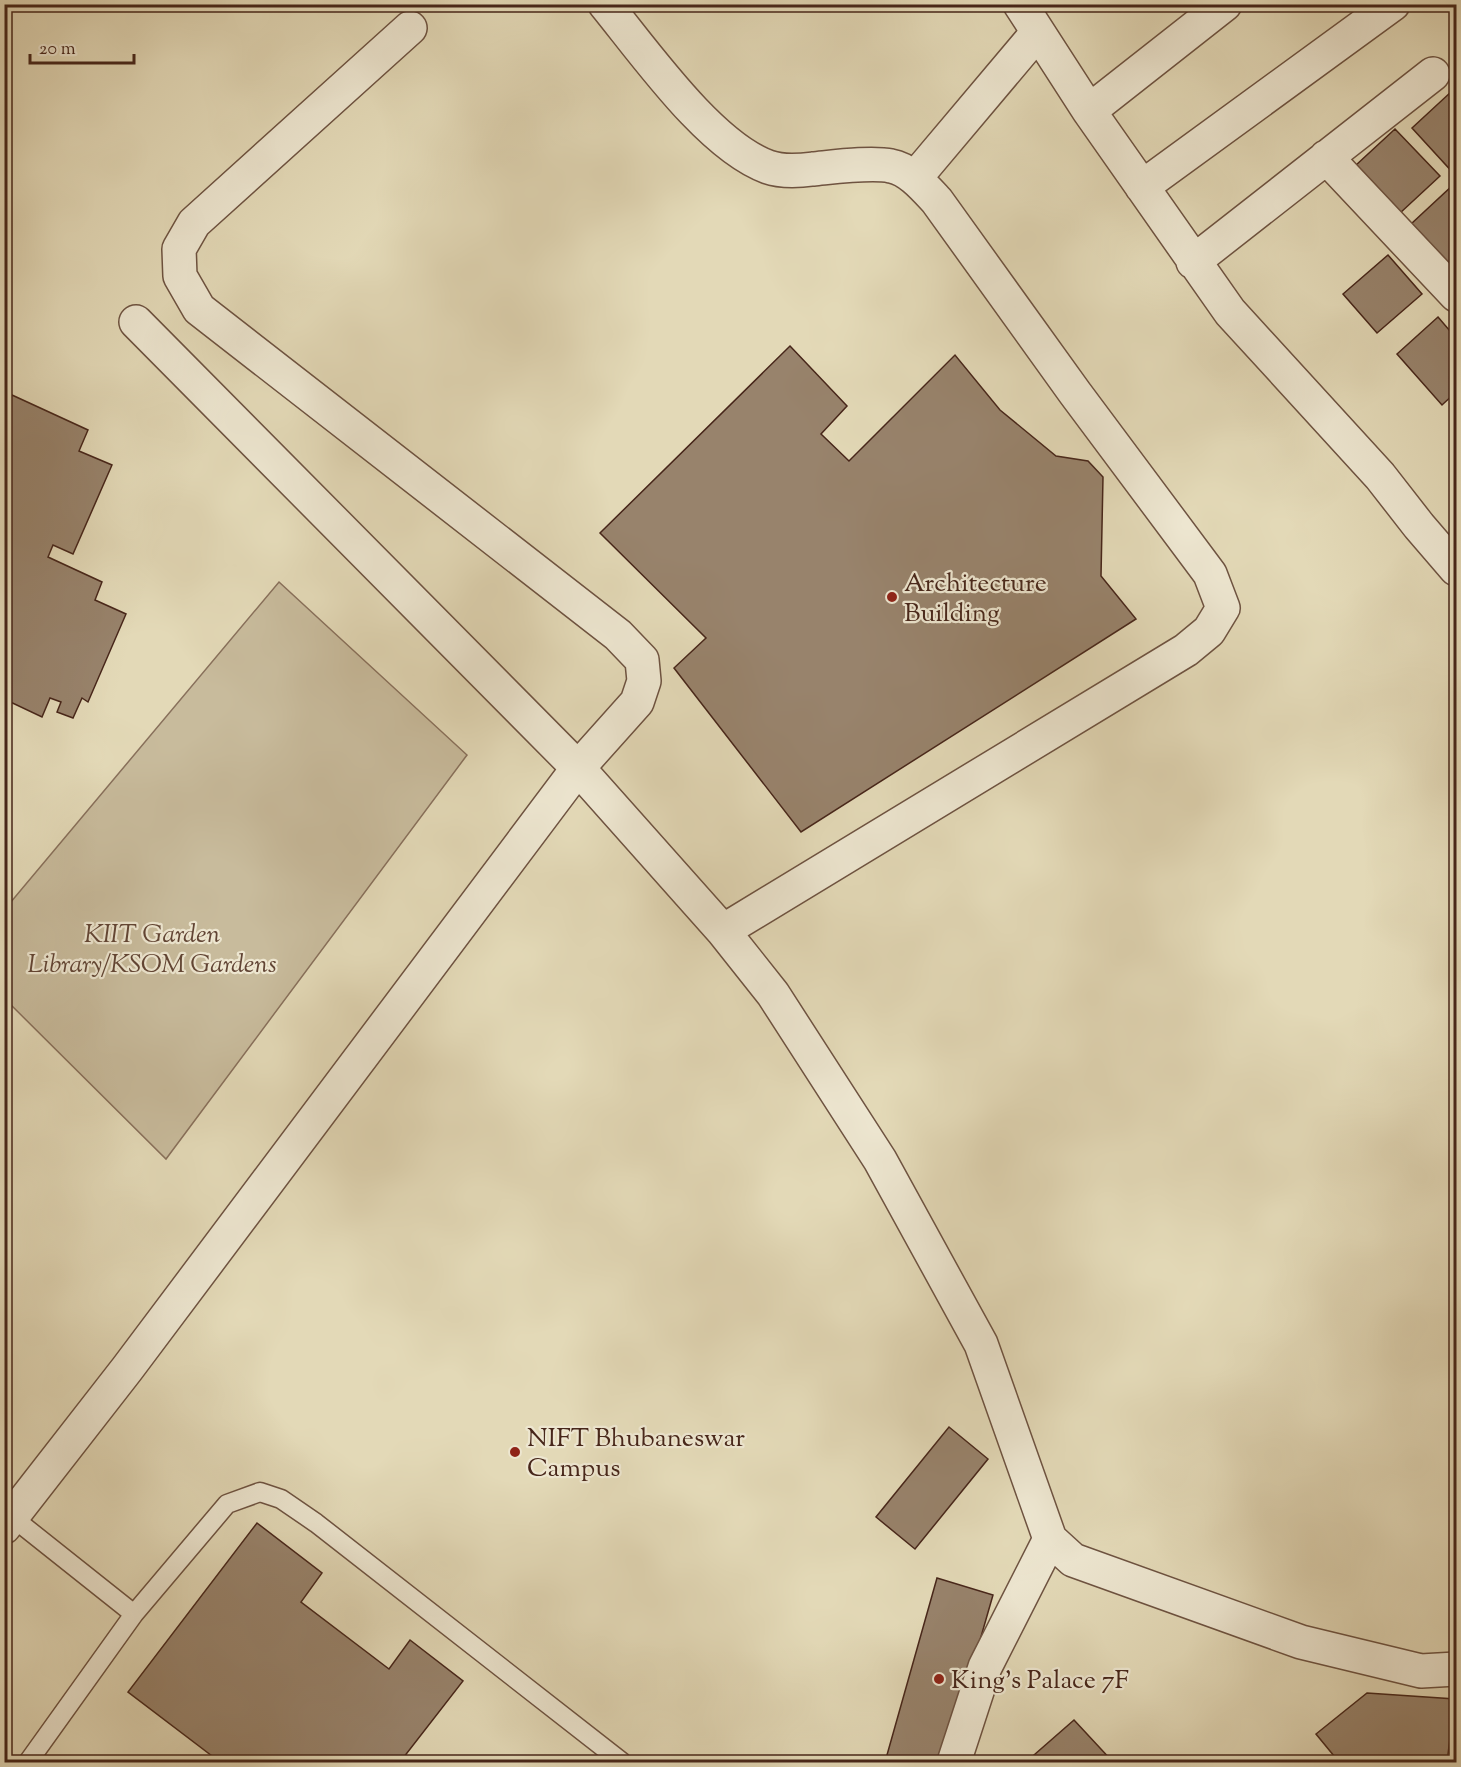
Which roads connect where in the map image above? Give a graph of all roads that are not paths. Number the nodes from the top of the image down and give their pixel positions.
1 (604, 4) edge
2 (1020, 4) edge
3 (1225, 4) edge
4 (1393, 4) edge
5 (410, 28) dead end
6 (1038, 32) junction
7 (1433, 74) dead end
8 (1089, 111) junction
9 (1326, 157) junction
10 (915, 178) junction
11 (1142, 187) junction
12 (1193, 262) junction
13 (1456, 295) edge
14 (136, 322) dead end
15 (1456, 568) edge
16 (578, 768) junction
17 (723, 931) junction
18 (7, 1518) edge
19 (1050, 1539) junction
20 (134, 1614) junction
21 (1456, 1669) edge
22 (28, 1762) edge
23 (622, 1762) edge
24 (954, 1762) edge

1 - 10 street
2 - 6 street
3 - 8 street
4 - 11 street
5 - 16 street
6 - 8 street
6 - 10 street
7 - 9 street
8 - 11 street
9 - 12 street
9 - 13 street
10 - 17 street
11 - 12 street
12 - 15 street
14 - 16 street
16 - 17 street
16 - 18 street
17 - 19 street
18 - 20 lane
19 - 21 street
19 - 24 street
20 - 22 lane
20 - 23 lane

